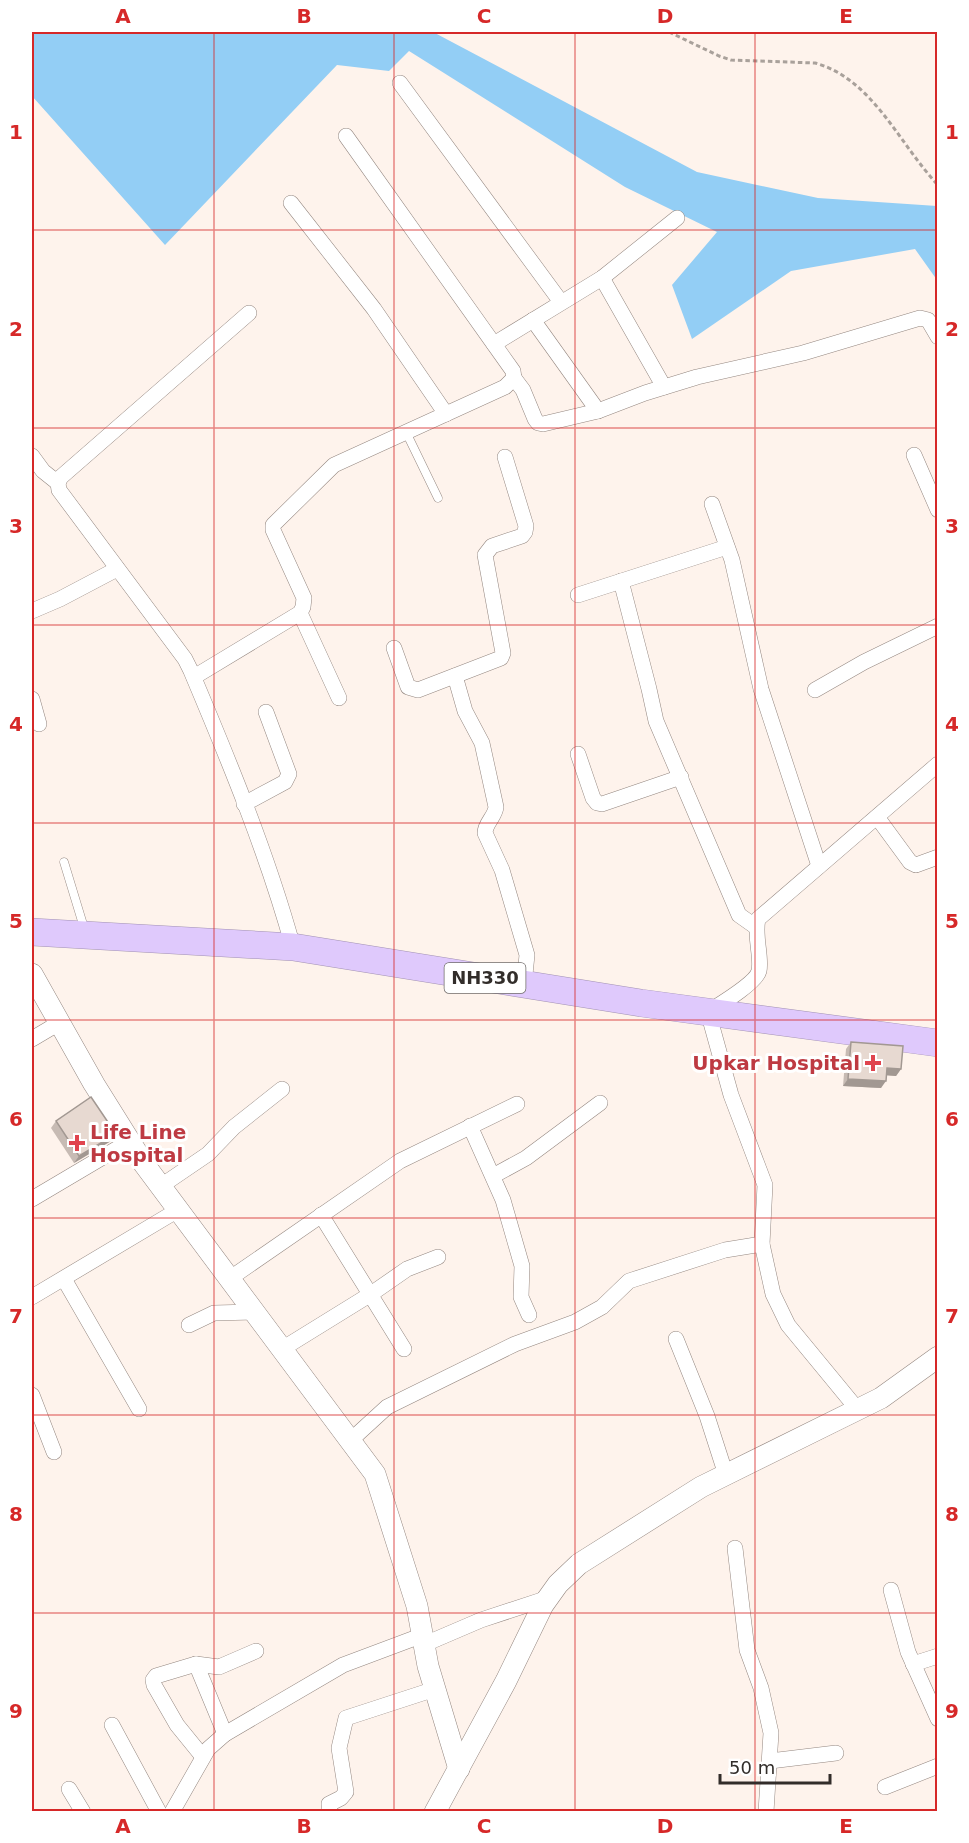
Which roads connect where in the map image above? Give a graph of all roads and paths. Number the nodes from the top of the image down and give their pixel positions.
1 (669, 32) edge
2 (400, 83) dead end
3 (346, 136) dead end
4 (938, 185) edge
5 (291, 203) dead end
6 (677, 218) dead end
7 (602, 278) junction
8 (561, 302) junction
9 (249, 313) dead end
10 (533, 320) junction
11 (938, 337) edge
12 (494, 344) junction
13 (514, 378) junction
14 (664, 387) junction
15 (598, 411) junction
16 (446, 414) junction
17 (406, 432) junction
18 (914, 455) dead end
19 (32, 456) edge
20 (505, 457) dead end
21 (58, 483) junction
22 (438, 498) dead end
23 (712, 504) dead end
24 (938, 510) edge
25 (727, 547) junction
26 (117, 568) junction
27 (621, 581) junction
28 (578, 595) dead end
29 (32, 611) edge
30 (300, 613) junction
31 (938, 626) edge
32 (394, 648) dead end
33 (455, 676) junction
34 (194, 677) junction
35 (815, 690) dead end
36 (339, 698) dead end
37 (32, 699) edge
38 (266, 712) dead end
39 (39, 724) dead end
40 (578, 754) dead end
41 (938, 764) edge
42 (681, 777) junction
43 (244, 804) junction
44 (876, 816) junction
45 (938, 857) edge
46 (64, 862) dead end
47 (819, 866) junction
48 (756, 927) junction
49 (32, 932) edge
50 (86, 935) junction
51 (293, 947) junction
52 (32, 974) edge
53 (524, 984) junction
54 (708, 1012) junction
55 (59, 1023) junction
56 (32, 1039) edge
57 (938, 1043) edge
58 (282, 1089) dead end
59 (600, 1103) dead end
60 (517, 1104) dead end
61 (470, 1126) junction
62 (130, 1141) junction
63 (493, 1176) junction
64 (161, 1186) junction
65 (32, 1198) edge
66 (178, 1210) junction
67 (321, 1215) junction
68 (762, 1244) junction
69 (438, 1257) dead end
70 (64, 1279) junction
71 (230, 1279) junction
72 (371, 1294) junction
73 (32, 1297) edge
74 (254, 1312) junction
75 (530, 1315) dead end
76 (189, 1325) dead end
77 (676, 1339) dead end
78 (282, 1349) junction
79 (404, 1349) dead end
80 (938, 1357) edge
81 (32, 1395) edge
82 (139, 1409) dead end
83 (858, 1410) junction
84 (351, 1440) junction
85 (54, 1452) dead end
86 (726, 1475) junction
87 (735, 1548) dead end
88 (891, 1590) dead end
89 (548, 1598) junction
90 (417, 1640) junction
91 (256, 1651) dead end
92 (938, 1656) edge
93 (196, 1664) junction
94 (914, 1664) junction
95 (430, 1690) junction
96 (938, 1719) edge
97 (112, 1725) dead end
98 (225, 1734) junction
99 (836, 1754) dead end
100 (203, 1757) junction
101 (770, 1761) junction
102 (938, 1766) edge
103 (457, 1773) junction
104 (885, 1786) dead end
105 (69, 1789) dead end
106 (438, 1807) edge
107 (177, 1809) edge
108 (83, 1812) edge
109 (159, 1812) edge
110 (330, 1812) edge
111 (766, 1812) edge

1 - 4 path
2 - 8 street
3 - 12 street
5 - 16 street
6 - 7 street
7 - 8 street
7 - 14 street
8 - 10 street
9 - 21 street
10 - 12 street
10 - 15 street
11 - 14 street
12 - 13 street
13 - 15 street
13 - 16 street
14 - 15 street
16 - 17 street
17 - 22 lane
17 - 30 street
18 - 24 street
19 - 21 street
20 - 33 street
21 - 26 street
23 - 25 street
25 - 27 street
25 - 47 street
26 - 29 street
26 - 34 street
27 - 28 street
27 - 42 street
30 - 34 street
30 - 36 street
31 - 35 street
32 - 33 street
33 - 53 street
34 - 43 street
37 - 39 street
38 - 43 street
40 - 42 street
41 - 44 street
42 - 48 street
43 - 51 street
44 - 45 street
44 - 47 street
46 - 50 lane
47 - 48 street
48 - 54 street
49 - 50 highway, NH330
50 - 51 highway, NH330
51 - 53 highway, NH330
52 - 55 street
53 - 54 highway, NH330
54 - 57 highway, NH330
54 - 68 street
55 - 56 street
55 - 62 street
58 - 64 street
59 - 63 street
60 - 61 street
61 - 63 street
61 - 67 street
62 - 64 street
62 - 65 street
63 - 75 street
64 - 66 street
66 - 70 street
66 - 71 street
67 - 71 street
67 - 72 street
68 - 83 street
68 - 84 street
69 - 72 street
70 - 73 street
70 - 82 street
71 - 74 street
72 - 78 street
72 - 79 street
74 - 76 street
74 - 78 street
77 - 86 street
78 - 84 street
80 - 83 street
81 - 85 street
83 - 86 street
84 - 90 street
86 - 89 street
87 - 101 street
88 - 94 street
89 - 90 street
89 - 103 street
90 - 95 street
90 - 98 street
91 - 93 street
92 - 94 street
93 - 98 street
93 - 100 street
94 - 96 street
95 - 103 street
95 - 110 street
97 - 109 street
98 - 100 street
99 - 101 street
100 - 107 street
101 - 111 street
102 - 104 street
103 - 106 street
105 - 108 street

